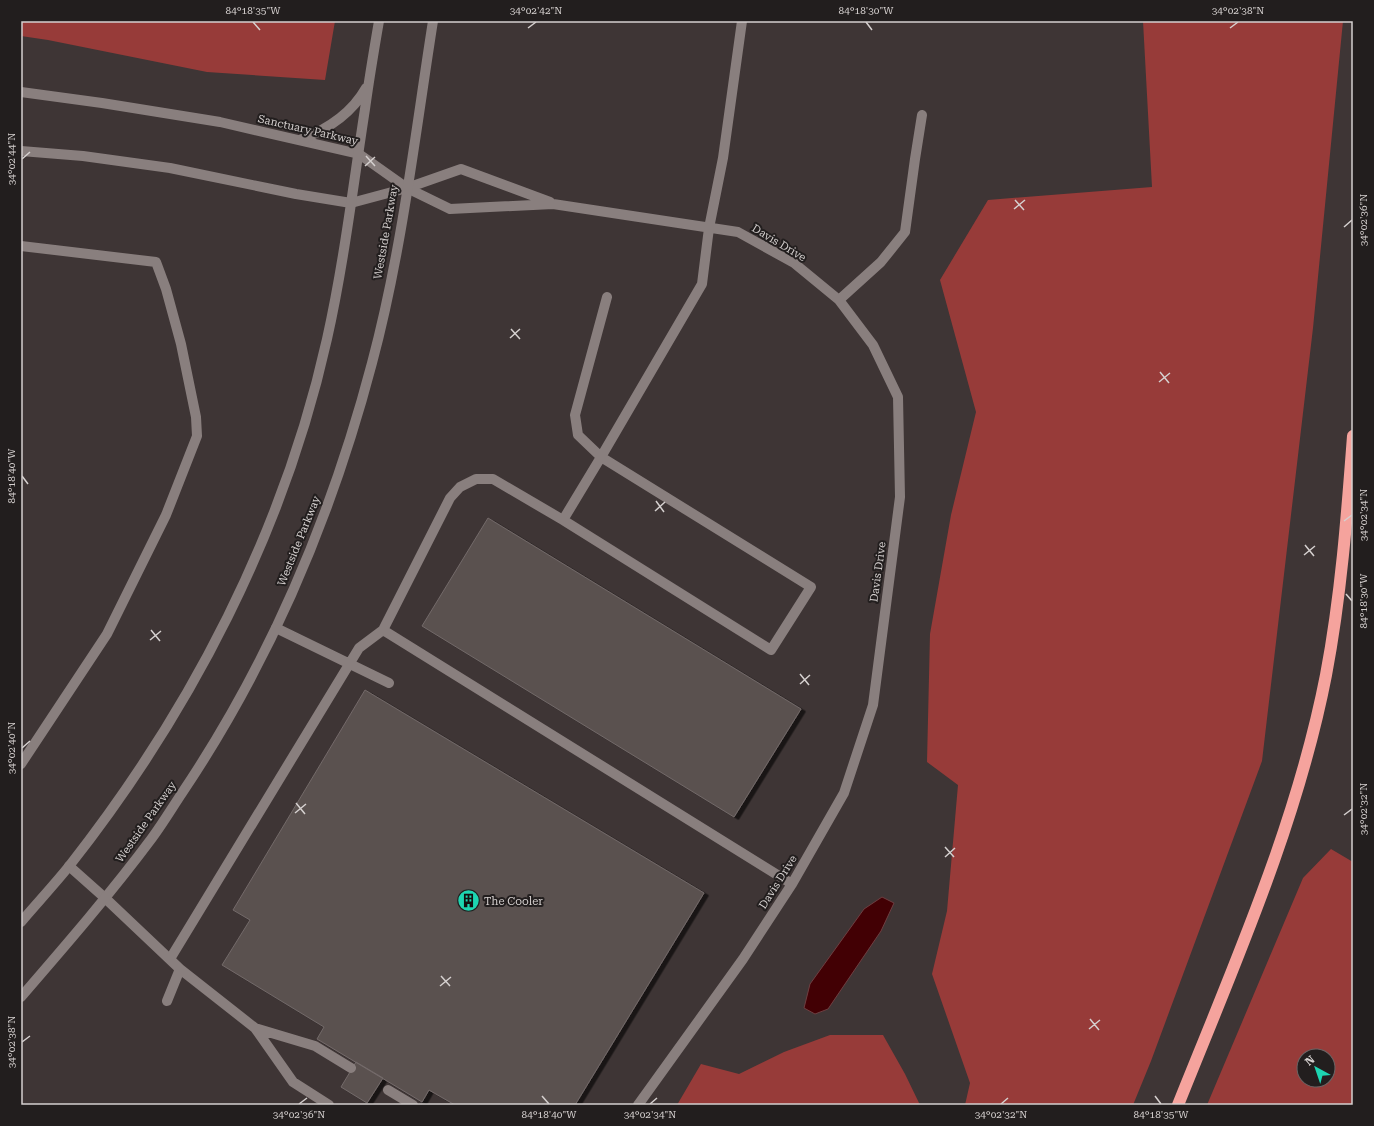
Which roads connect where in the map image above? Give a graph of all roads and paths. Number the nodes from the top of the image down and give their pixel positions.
1 (379, 21) edge
2 (433, 21) edge
3 (742, 21) edge
4 (369, 83) junction
5 (21, 92) edge
6 (922, 115) dead end
7 (300, 140) junction
8 (21, 151) edge
9 (359, 154) junction
10 (407, 188) junction
11 (351, 203) junction
12 (553, 204) junction
13 (709, 228) junction
14 (21, 246) edge
15 (607, 297) dead end
16 (839, 300) junction
17 (1353, 436) edge
18 (601, 457) junction
19 (563, 520) junction
20 (276, 628) junction
21 (383, 630) junction
22 (351, 664) junction
23 (389, 683) dead end
24 (21, 764) edge
25 (69, 866) junction
26 (792, 884) junction
27 (105, 898) junction
28 (21, 922) edge
29 (170, 959) junction
30 (180, 969) junction
31 (21, 997) edge
32 (167, 1001) dead end
33 (255, 1028) junction
34 (351, 1068) dead end
35 (388, 1090) dead end
36 (329, 1105) edge
37 (413, 1105) edge
38 (638, 1105) edge
39 (1178, 1105) edge

1 - 4 main road
2 - 10 main road, Westside Parkway
3 - 13 main road
4 - 7 main road
4 - 9 main road
5 - 7 main road, Sanctuary Parkway
6 - 16 main road
7 - 9 main road, Sanctuary Parkway
8 - 11 main road
9 - 10 main road, Sanctuary Parkway
9 - 11 main road
10 - 11 main road
10 - 12 main road, Davis Drive
10 - 12 main road, Davis Drive
10 - 20 main road, Westside Parkway
11 - 25 main road
12 - 13 main road, Davis Drive
13 - 16 main road, Davis Drive
13 - 18 main road
14 - 24 main road
15 - 18 main road
16 - 26 main road, Davis Drive
17 - 39 highway
18 - 19 main road
18 - 19 main road
19 - 21 main road
20 - 22 main road
20 - 27 main road, Westside Parkway
21 - 22 main road
21 - 26 main road
22 - 23 main road
22 - 29 main road
25 - 27 main road
25 - 28 main road
26 - 38 main road, Davis Drive
27 - 29 main road
27 - 31 main road, Westside Parkway
29 - 30 main road
30 - 32 main road
30 - 33 main road
33 - 34 main road
33 - 36 main road
35 - 37 main road

